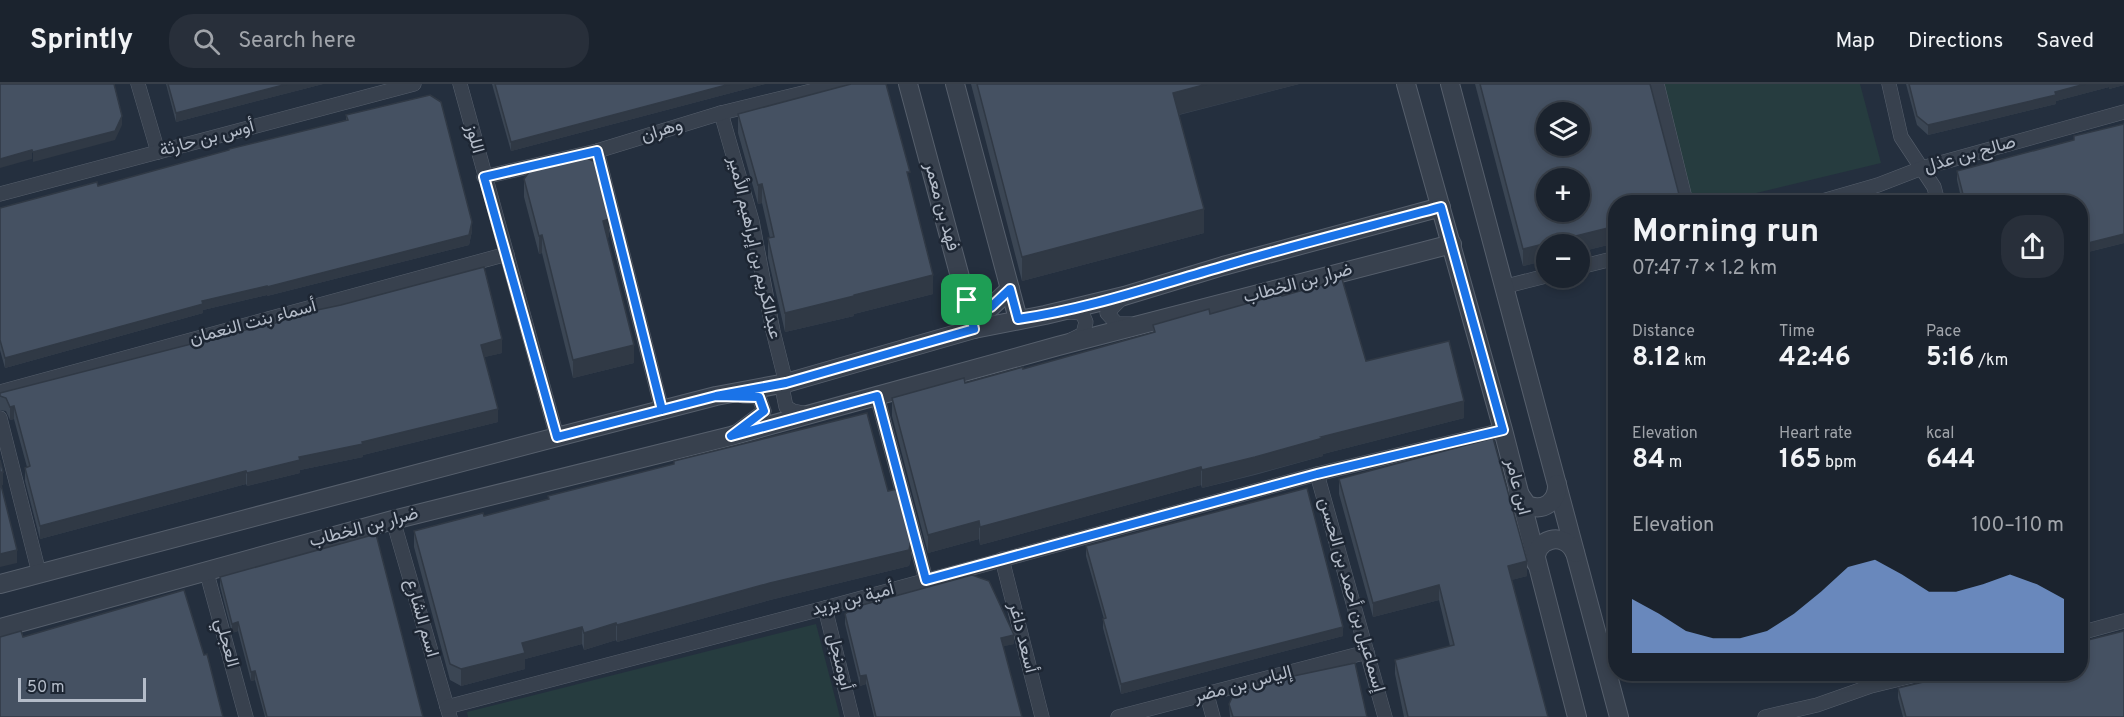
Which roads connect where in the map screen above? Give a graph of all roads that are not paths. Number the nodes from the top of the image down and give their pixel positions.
1 (138, 84) edge
2 (414, 84) edge
3 (460, 84) edge
4 (840, 84) edge
5 (908, 84) edge
6 (955, 84) edge
7 (1406, 84) edge
8 (1450, 84) edge
9 (1657, 84) edge
10 (1889, 84) edge
11 (2124, 112) edge
12 (721, 113) junction
13 (597, 151) junction
14 (158, 152) junction
15 (1922, 168) junction
16 (484, 177) junction
17 (0, 194) edge
18 (1684, 195) edge
19 (1843, 195) edge
20 (1936, 195) edge
21 (1441, 207) junction
22 (1452, 244) junction
23 (507, 254) junction
24 (1608, 260) edge
25 (1590, 264) edge
26 (1536, 278) edge
27 (1503, 286) junction
28 (1010, 289) junction
29 (1124, 296) junction
30 (967, 300) junction
31 (1045, 315) junction
32 (1018, 319) junction
33 (1144, 324) junction
34 (974, 329) junction
35 (1058, 346) junction
36 (786, 383) junction
37 (0, 392) edge
38 (716, 396) junction
39 (877, 396) junction
40 (662, 410) junction
41 (808, 414) junction
42 (0, 418) edge
43 (1503, 430) junction
44 (731, 436) junction
45 (557, 437) junction
46 (1317, 474) junction
47 (1557, 483) junction
48 (1517, 491) junction
49 (393, 520) junction
50 (1576, 555) junction
51 (1002, 559) junction
52 (1536, 564) junction
53 (206, 570) junction
54 (39, 573) junction
55 (926, 580) junction
56 (0, 584) edge
57 (825, 608) junction
58 (2124, 621) edge
59 (0, 628) edge
60 (2088, 631) edge
61 (1367, 652) junction
62 (1608, 676) edge
63 (1609, 681) edge
64 (1891, 681) edge
65 (1207, 695) junction
66 (1818, 711) edge
67 (448, 712) edge
68 (246, 717) edge
69 (852, 717) edge
70 (1042, 717) edge
71 (1118, 717) edge
72 (1213, 717) edge
73 (1385, 717) edge
74 (1577, 717) edge
75 (1619, 717) edge
76 (1765, 717) edge

1 - 14 street
2 - 14 street, أوس بن حارثة
3 - 16 street, اللوز
4 - 12 street, وهران
5 - 30 street, فهد بن معمر
6 - 28 street
7 - 21 street, ابن عامر
8 - 27 street
9 - 18 street
10 - 15 street
11 - 15 street, صالح بن عذل
12 - 13 street, وهران
12 - 36 street, عبدالكريم بن إبراهيم الأمير
13 - 16 street, وهران
13 - 40 street
14 - 17 street, أوس بن حارثة
15 - 19 street, صالح بن عذل
15 - 20 street
16 - 23 street, اللوز
21 - 22 street, ابن عامر
21 - 29 street, ضرار بن الخطاب
22 - 33 street, ضرار بن الخطاب
22 - 43 street, ابن عامر
23 - 37 street, أسماء بنت النعمان
23 - 45 street, اللوز
24 - 25 street
26 - 27 street
27 - 47 street
28 - 30 street
28 - 32 street
29 - 31 street, ضرار بن الخطاب
29 - 33 street, ضرار بن الخطاب
30 - 34 street, فهد بن معمر
31 - 32 street, ضرار بن الخطاب
31 - 35 street, ضرار بن الخطاب
32 - 34 street, ضرار بن الخطاب
33 - 35 street, ضرار بن الخطاب
34 - 36 street, ضرار بن الخطاب
35 - 39 street, ضرار بن الخطاب
36 - 38 street, ضرار بن الخطاب
36 - 41 street
38 - 40 street, ضرار بن الخطاب
38 - 44 street, ضرار بن الخطاب
39 - 41 street, ضرار بن الخطاب
39 - 55 street
40 - 45 street, ضرار بن الخطاب
41 - 44 street, ضرار بن الخطاب
42 - 54 street
43 - 46 street, أمية بن يزيد
43 - 48 street, ابن عامر
44 - 49 street, ضرار بن الخطاب
45 - 54 street, ضرار بن الخطاب
46 - 51 street, أمية بن يزيد
46 - 61 street, إسماعيل بن أحمد بن الحسن
47 - 48 street
47 - 50 street
48 - 52 street, ابن عامر
49 - 53 street, ضرار بن الخطاب
49 - 67 street, اسم الشارع
50 - 52 street
50 - 62 street
51 - 55 street, أمية بن يزيد
51 - 70 street, أسعد داغر
52 - 74 street, ابن عامر
53 - 59 street, ضرار بن الخطاب
53 - 68 street, العجلي
54 - 56 street, ضرار بن الخطاب
55 - 57 street, أمية بن يزيد
57 - 67 street, أمية بن يزيد
57 - 69 street, أبومنجل
58 - 60 street
61 - 65 street, إلياس بن مضر
61 - 73 street, إسماعيل بن أحمد بن الحسن
63 - 75 street
64 - 66 street
65 - 71 street, إلياس بن مضر
65 - 72 street
66 - 76 street

